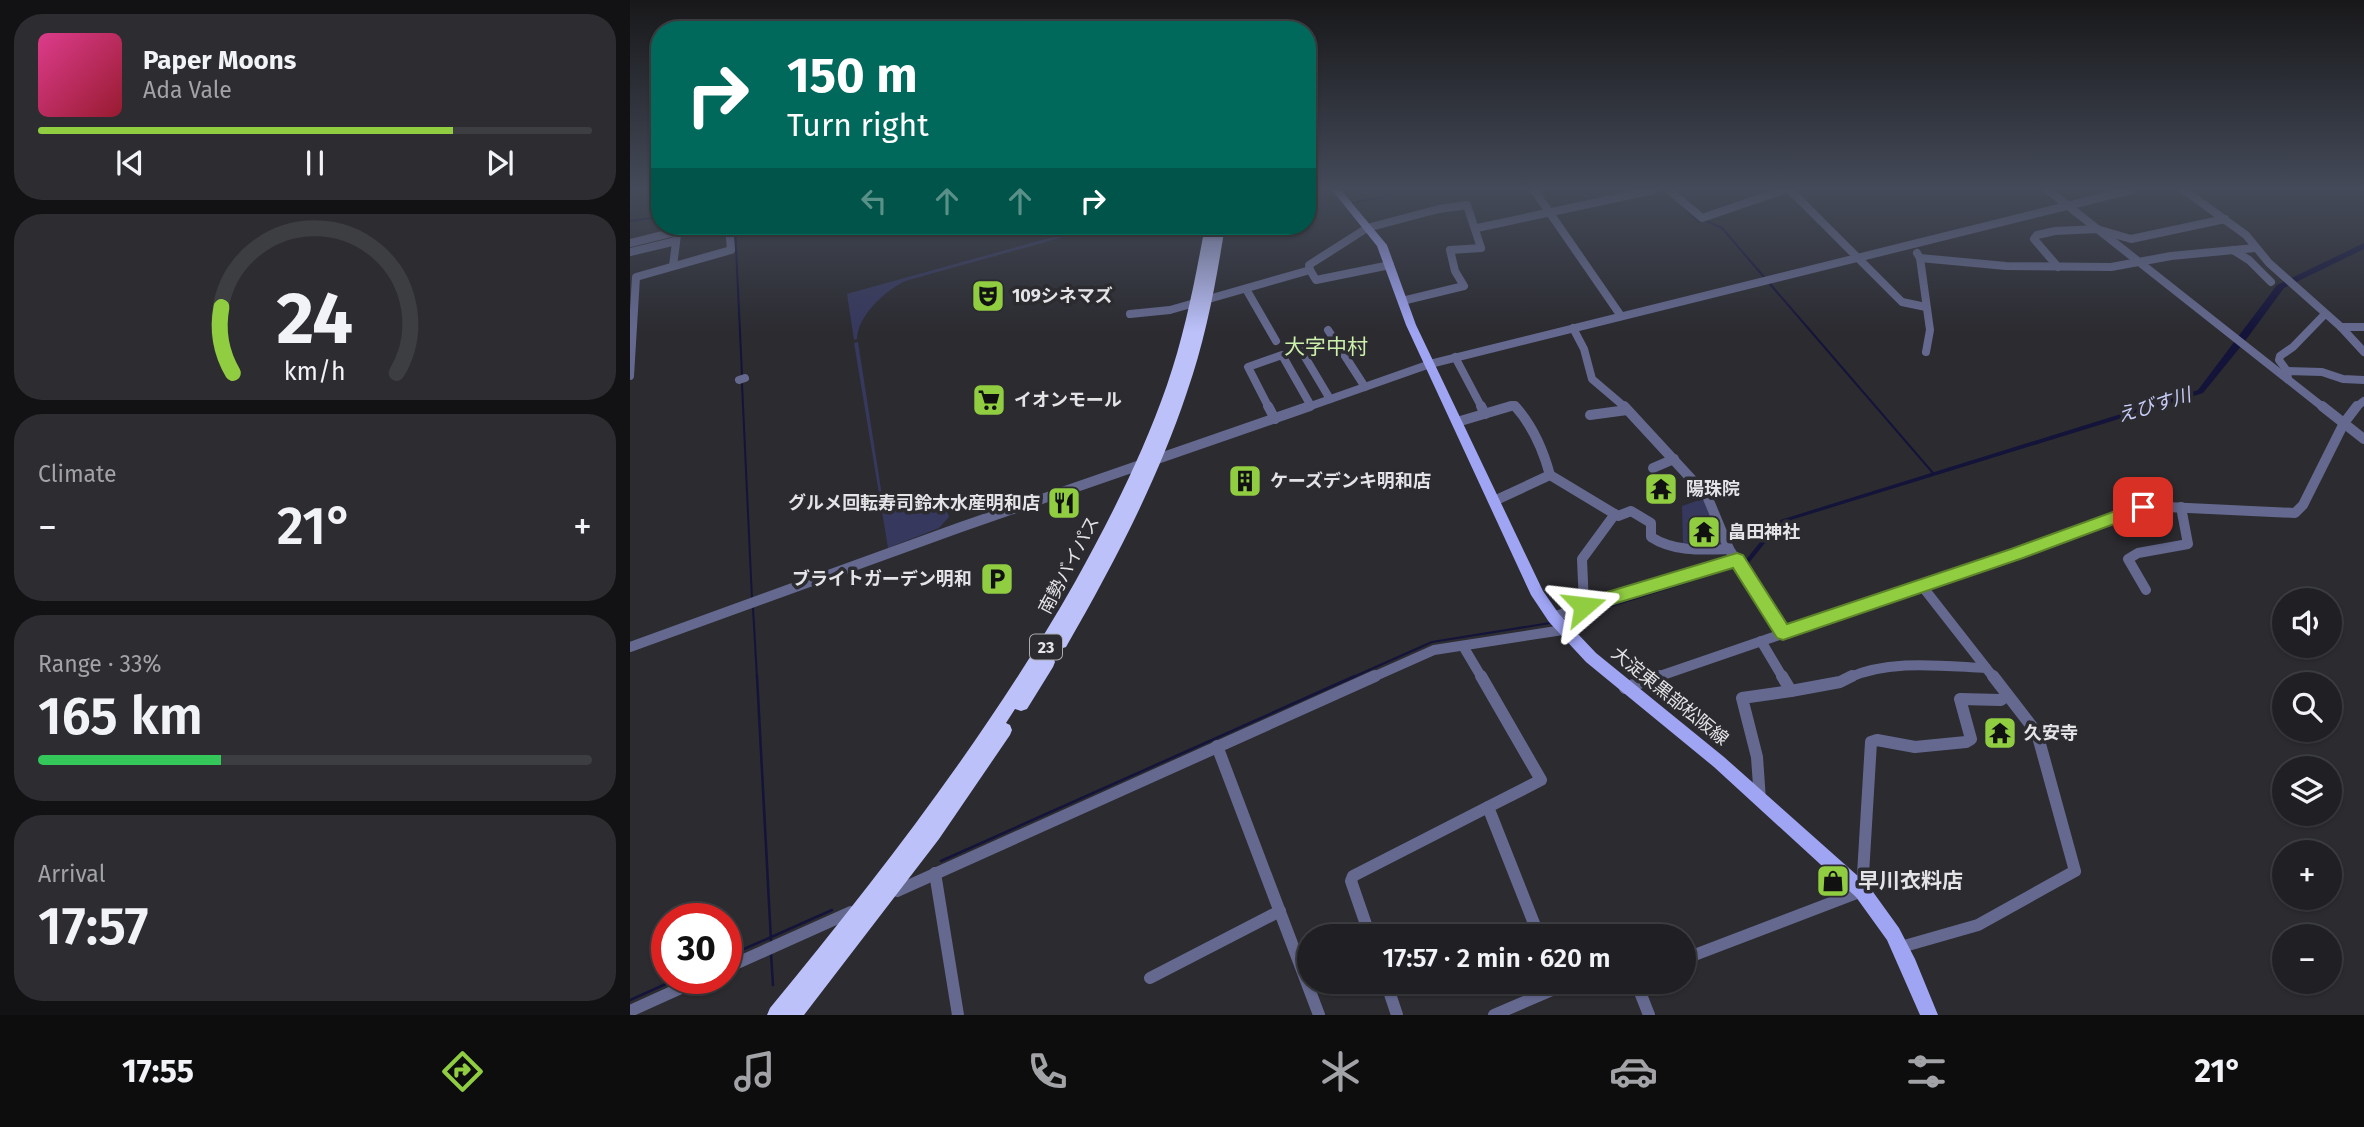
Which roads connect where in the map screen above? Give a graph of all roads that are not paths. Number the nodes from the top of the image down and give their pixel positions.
1 (653, 237) edge
2 (677, 237) edge
3 (730, 237) edge
4 (1209, 237) edge
5 (1217, 237) edge
6 (1352, 237) edge
7 (1375, 237) edge
8 (1479, 237) edge
9 (1567, 237) edge
10 (1837, 237) edge
11 (1940, 237) edge
12 (2036, 237) edge
13 (2108, 237) edge
14 (2248, 237) edge
15 (676, 241) junction
16 (630, 243) edge
17 (1909, 245) junction
18 (2255, 248) junction
19 (2233, 250) junction
20 (630, 253) edge
21 (1857, 258) junction
22 (1920, 258) junction
23 (2140, 262) junction
24 (1390, 265) junction
25 (673, 266) junction
26 (2058, 267) junction
27 (1310, 270) junction
28 (2271, 282) dead end
29 (633, 288) edge
30 (1247, 289) junction
31 (1402, 301) junction
32 (1202, 302) junction
33 (1926, 307) junction
34 (1130, 314) dead end
35 (2325, 314) junction
36 (1621, 316) junction
37 (2341, 327) junction
38 (2364, 327) edge
39 (1573, 328) junction
40 (1328, 330) dead end
41 (1334, 339) junction
42 (1279, 347) junction
43 (1926, 352) dead end
44 (2364, 352) edge
45 (1455, 357) junction
46 (1430, 364) junction
47 (2288, 375) junction
48 (630, 376) edge
49 (2364, 380) edge
50 (1365, 387) junction
51 (1330, 400) junction
52 (2364, 401) edge
53 (1311, 406) junction
54 (1628, 410) junction
55 (1485, 414) junction
56 (1590, 415) dead end
57 (1275, 419) junction
58 (1457, 422) junction
59 (2344, 423) junction
60 (2364, 439) edge
61 (1157, 460) junction
62 (1674, 460) junction
63 (1141, 465) junction
64 (1653, 468) dead end
65 (1550, 475) junction
66 (1494, 501) junction
67 (2181, 507) junction
68 (1615, 514) junction
69 (1729, 549) junction
70 (1739, 563) junction
71 (1922, 586) junction
72 (2146, 590) dead end
73 (1584, 606) junction
74 (1552, 617) junction
75 (1563, 630) junction
76 (1783, 633) junction
77 (1761, 641) junction
78 (1463, 646) junction
79 (630, 647) edge
80 (1986, 668) junction
81 (1625, 688) junction
82 (1791, 691) junction
83 (2007, 695) junction
84 (1217, 746) junction
85 (1760, 800) junction
86 (1488, 807) junction
87 (935, 873) junction
88 (897, 891) dead end
89 (1862, 891) junction
90 (1280, 911) junction
91 (852, 912) dead end
92 (1366, 924) edge
93 (1534, 924) edge
94 (1901, 947) junction
95 (1696, 955) edge
96 (742, 961) edge
97 (1150, 978) dead end
98 (667, 994) edge
99 (1390, 994) edge
100 (1537, 994) edge
101 (1641, 994) edge
102 (630, 1011) edge
103 (777, 1015) edge
104 (792, 1015) edge
105 (958, 1015) edge
106 (1318, 1015) edge
107 (1397, 1015) edge
108 (1494, 1015) edge
109 (1649, 1015) edge
110 (1929, 1015) edge

1 - 16 street
2 - 15 street
3 - 25 street
4 - 32 highway, 南勢バイパス / 23
5 - 32 highway, 南勢バイパス / 23
6 - 27 street
7 - 24 main road, 大淀東黒部松阪線
8 - 31 street
9 - 36 street
10 - 21 street
11 - 17 street
12 - 26 street
13 - 23 street
14 - 18 street
15 - 20 street
15 - 25 street
17 - 21 street
17 - 22 street
18 - 19 street
18 - 35 street
19 - 23 street
19 - 28 street
21 - 33 street
21 - 36 street
22 - 26 street
22 - 33 street
23 - 26 street
23 - 47 street
24 - 27 street
24 - 31 main road, 大淀東黒部松阪線
25 - 29 street
27 - 30 street
29 - 48 street
30 - 32 street
30 - 42 street
31 - 46 main road, 大淀東黒部松阪線
32 - 34 street
32 - 61 highway, 南勢バイパス / 23
32 - 63 highway, 南勢バイパス / 23
33 - 43 street
35 - 37 street
35 - 47 street
36 - 39 street
37 - 38 street
37 - 44 street
39 - 45 street
39 - 54 street
40 - 41 street
41 - 50 street
41 - 51 street
42 - 53 street
42 - 57 street
45 - 46 street
45 - 55 street
46 - 50 street
46 - 58 main road, 大淀東黒部松阪線
47 - 49 street
47 - 59 street
50 - 51 street
51 - 53 street
52 - 59 street
53 - 57 street
54 - 56 street
54 - 62 street
55 - 58 street
55 - 65 street
57 - 61 street
58 - 66 main road, 大淀東黒部松阪線
59 - 60 street
59 - 67 street
61 - 63 street
61 - 104 highway, 南勢バイパス / 23
62 - 64 street
62 - 69 street
63 - 79 street
63 - 103 highway, 南勢バイパス / 23
65 - 66 street
65 - 68 street
66 - 74 main road, 大淀東黒部松阪線
67 - 71 street
67 - 72 street
68 - 69 street
68 - 73 street
69 - 70 street
70 - 73 street
70 - 76 street
71 - 76 street
71 - 80 street
73 - 74 street
74 - 75 main road, 大淀東黒部松阪線
75 - 78 street
75 - 81 main road, 大淀東黒部松阪線
76 - 77 street
77 - 81 street
77 - 82 street
78 - 84 street
78 - 86 street
80 - 82 street
80 - 83 street
81 - 85 main road, 大淀東黒部松阪線
82 - 85 street
83 - 89 street
83 - 94 street
84 - 87 street
84 - 90 street
85 - 89 main road, 大淀東黒部松阪線
86 - 92 street
86 - 93 street
87 - 88 street
87 - 105 street
89 - 94 main road, 大淀東黒部松阪線
89 - 95 street
90 - 97 street
90 - 106 street
91 - 96 street
94 - 110 main road, 大淀東黒部松阪線
98 - 102 street
99 - 107 street
100 - 108 street
101 - 109 street

